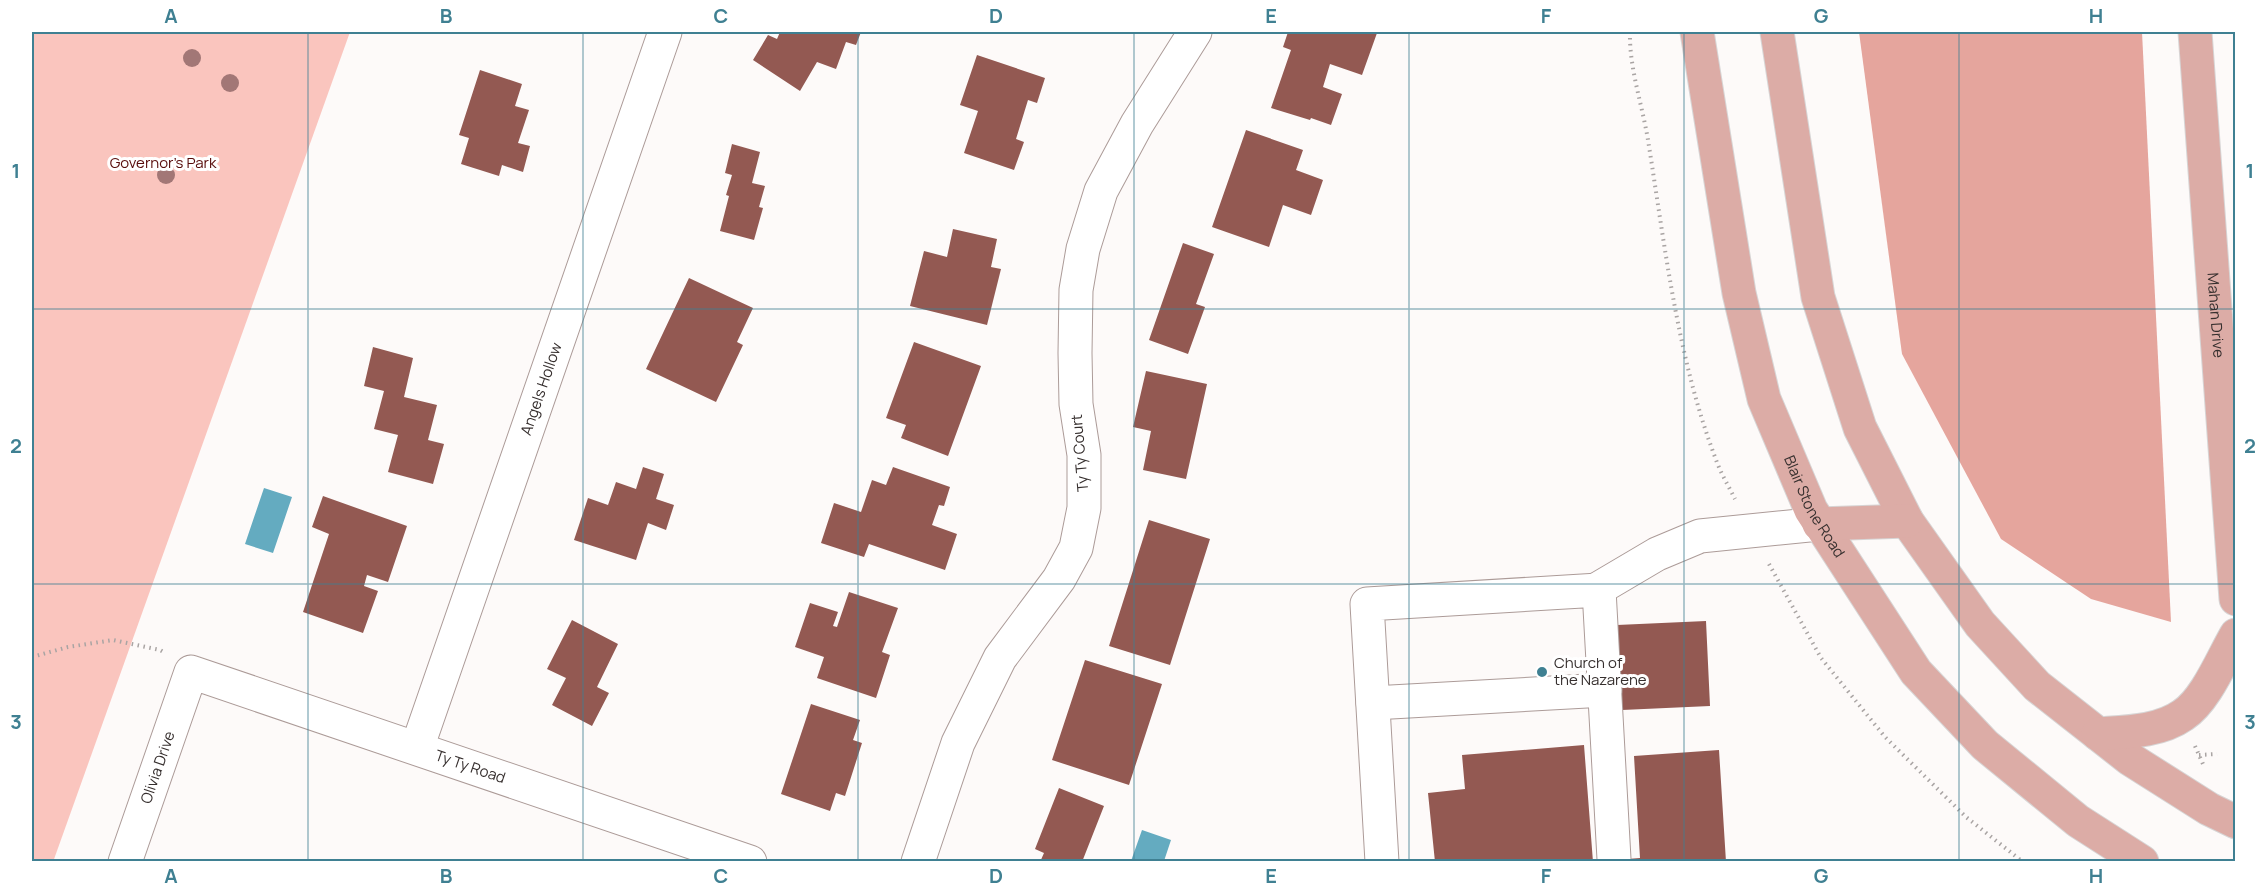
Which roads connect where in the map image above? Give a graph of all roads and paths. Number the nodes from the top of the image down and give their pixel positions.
1 (666, 32) edge
2 (1195, 32) edge
3 (1630, 32) edge
4 (1697, 32) edge
5 (1778, 32) edge
6 (2195, 32) edge
7 (1736, 501) dead end
8 (1907, 521) junction
9 (1819, 524) junction
10 (1768, 563) dead end
11 (1596, 590) junction
12 (2235, 599) edge
13 (2235, 635) edge
14 (32, 657) edge
15 (191, 672) junction
16 (1605, 690) junction
17 (1373, 703) junction
18 (2098, 734) junction
19 (2190, 738) dead end
20 (417, 748) junction
21 (2217, 754) dead end
22 (2199, 755) junction
23 (2207, 772) dead end
24 (2235, 822) edge
25 (1614, 859) dead end
26 (124, 861) edge
27 (750, 861) edge
28 (918, 861) edge
29 (1382, 861) edge
30 (2023, 861) edge
31 (2142, 861) edge

1 - 20 street, Angels Hollow
2 - 28 street, Ty Ty Court
3 - 7 path
4 - 9 main road, Blair Stone Road
5 - 8 main road
6 - 12 main road, Mahan Drive
8 - 9 main road
8 - 18 main road
9 - 11 street
9 - 31 main road, Blair Stone Road
10 - 30 path
11 - 16 street
11 - 17 street
13 - 18 main road
14 - 15 path
15 - 20 street, Ty Ty Road
15 - 26 street, Olivia Drive
16 - 17 street
16 - 25 street
17 - 29 street
18 - 24 main road
19 - 22 path
20 - 27 street, Ty Ty Road
21 - 22 path
22 - 23 path

